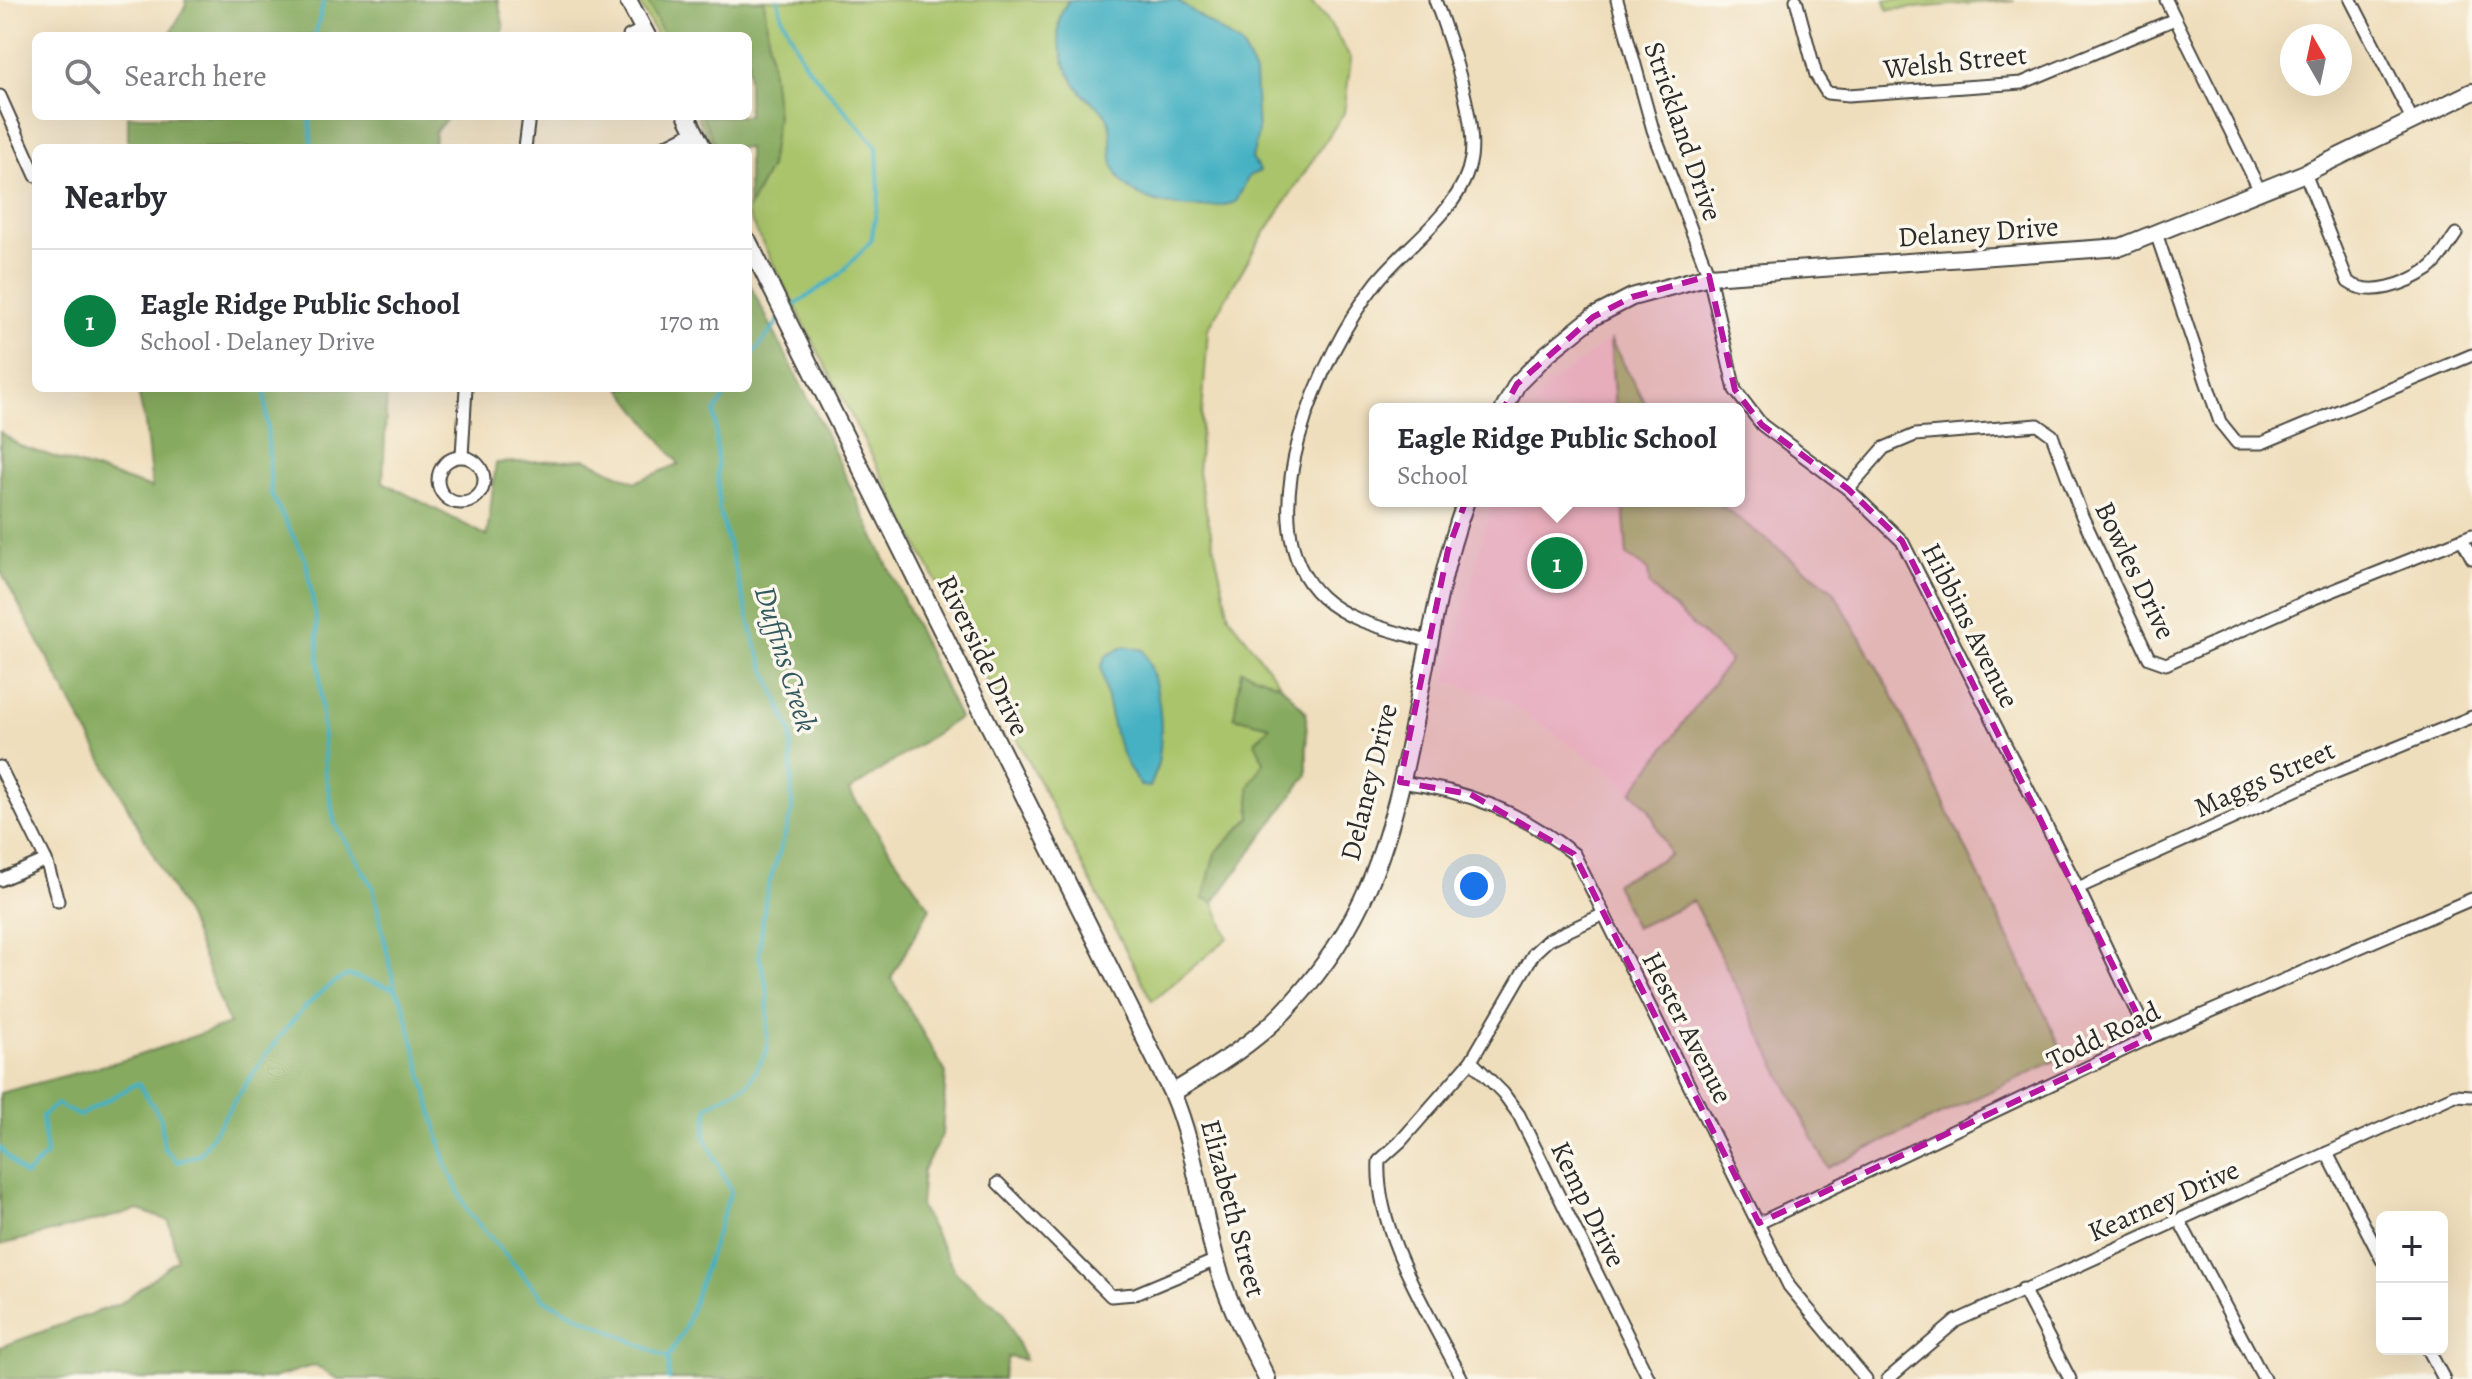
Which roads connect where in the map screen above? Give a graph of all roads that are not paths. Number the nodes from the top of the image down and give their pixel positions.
1 (628, 0) edge
2 (1435, 0) edge
3 (1617, 0) edge
4 (1796, 0) edge
5 (2166, 0) edge
6 (2351, 0) edge
7 (2175, 19) junction
8 (639, 32) edge
9 (2472, 92) edge
10 (0, 96) edge
11 (2412, 119) junction
12 (528, 120) edge
13 (691, 124) edge
14 (526, 144) edge
15 (666, 144) edge
16 (701, 144) edge
17 (32, 167) edge
18 (2305, 173) junction
19 (2260, 191) junction
20 (2456, 234) dead end
21 (2157, 236) junction
22 (752, 248) edge
23 (1709, 276) junction
24 (2472, 355) edge
25 (466, 392) edge
26 (1507, 403) edge
27 (1744, 403) edge
28 (1745, 405) edge
29 (462, 456) junction
30 (1848, 489) junction
31 (1464, 507) edge
32 (2467, 537) edge
33 (2472, 558) edge
34 (1427, 641) junction
35 (2472, 717) edge
36 (0, 767) edge
37 (1400, 782) junction
38 (46, 860) junction
39 (0, 880) edge
40 (2078, 888) junction
41 (2472, 899) edge
42 (58, 901) dead end
43 (1604, 914) junction
44 (2149, 1038) junction
45 (1471, 1061) junction
46 (1172, 1093) junction
47 (2472, 1096) edge
48 (2327, 1153) junction
49 (998, 1183) dead end
50 (2179, 1220) junction
51 (1759, 1223) junction
52 (2376, 1248) edge
53 (1216, 1260) junction
54 (2023, 1289) junction
55 (2431, 1355) edge
56 (1267, 1379) edge
57 (1462, 1379) edge
58 (1649, 1379) edge
59 (1866, 1379) edge
60 (1888, 1379) edge
61 (2070, 1379) edge
62 (2264, 1379) edge
63 (2444, 1379) edge

1 - 8 street
2 - 34 street
3 - 23 street, Strickland Drive
4 - 7 street, Welsh Street
5 - 7 street
6 - 11 street
7 - 19 street
9 - 11 street, Delaney Drive
10 - 17 street
11 - 18 street, Delaney Drive
12 - 14 street
13 - 15 street
13 - 16 street
18 - 19 street, Delaney Drive
18 - 20 street
19 - 21 street, Delaney Drive
21 - 23 street, Delaney Drive
21 - 24 street
22 - 46 street, Riverside Drive
23 - 26 street, Delaney Drive
23 - 27 street, Hibbins Avenue
25 - 29 street
28 - 30 street, Hibbins Avenue
29 - 29 street
30 - 32 street, Bowles Drive
30 - 40 street, Hibbins Avenue
31 - 34 street, Delaney Drive
32 - 33 street
34 - 37 street, Delaney Drive
35 - 40 street, Maggs Street
36 - 38 street
37 - 43 street, Hester Avenue
37 - 46 street, Delaney Drive
38 - 39 street
38 - 42 street
40 - 44 street, Hibbins Avenue
41 - 44 street, Todd Road
43 - 45 street
43 - 51 street, Hester Avenue
44 - 51 street, Todd Road
45 - 57 street
45 - 58 street, Kemp Drive
46 - 53 street, Elizabeth Street
47 - 48 street, Kearney Drive
48 - 50 street, Kearney Drive
48 - 52 street
49 - 53 street
50 - 54 street, Kearney Drive
50 - 62 street
51 - 59 street, Hester Avenue
53 - 56 street, Elizabeth Street
54 - 60 street, Kearney Drive
54 - 61 street
55 - 63 street

